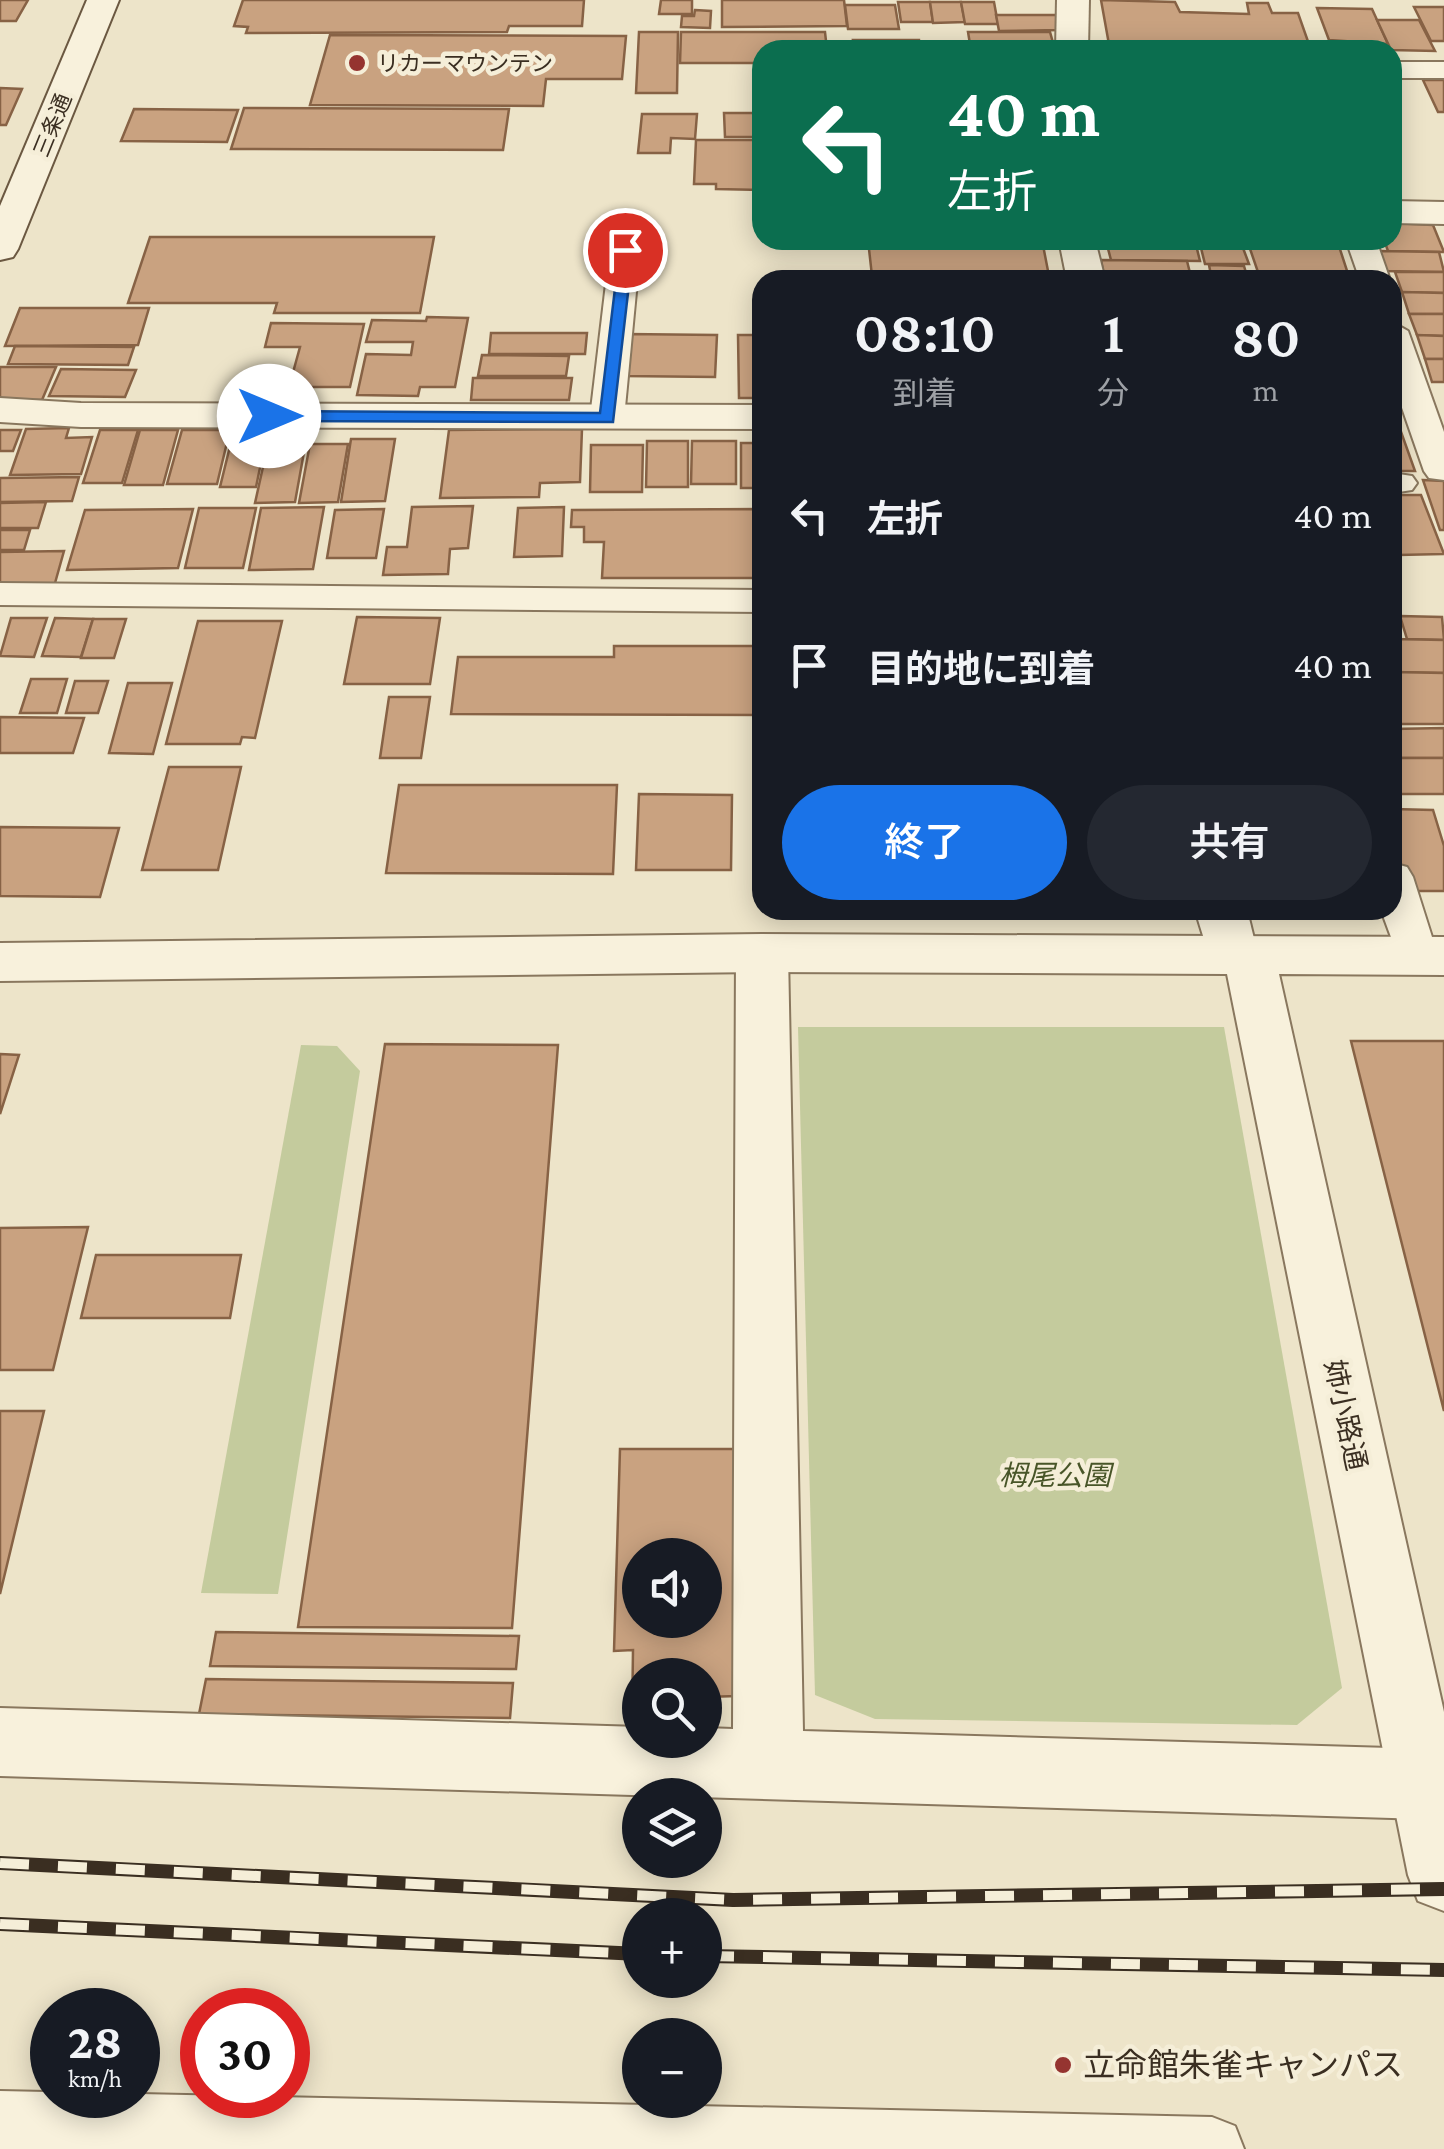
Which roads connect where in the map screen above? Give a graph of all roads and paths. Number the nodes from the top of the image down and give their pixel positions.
1 (103, 0) edge
2 (1073, 0) edge
3 (1072, 40) edge
4 (1402, 70) edge
5 (1444, 70) edge
6 (1402, 212) edge
7 (1444, 213) edge
8 (2, 238) edge
9 (625, 250) dead end
10 (1402, 360) edge
11 (0, 410) edge
12 (752, 417) edge
13 (608, 418) junction
14 (1441, 471) dead end
15 (0, 594) edge
16 (752, 601) edge
17 (1402, 898) edge
18 (1234, 940) edge
19 (762, 953) junction
20 (1430, 956) edge
21 (0, 962) edge
22 (0, 1742) edge
23 (768, 1768) junction
24 (1424, 1784) junction
25 (1444, 1874) edge
26 (0, 2123) edge
27 (1212, 2149) edge

1 - 8 street, 三条通
2 - 3 street
4 - 5 lane
6 - 7 street
9 - 13 lane
10 - 14 lane
11 - 13 street
12 - 13 street
15 - 16 lane
17 - 20 lane
18 - 19 street
18 - 20 street
18 - 24 street, 姉小路通
19 - 21 street
19 - 23 street
22 - 23 street
23 - 24 street
24 - 25 street, 姉小路通
26 - 27 lane

